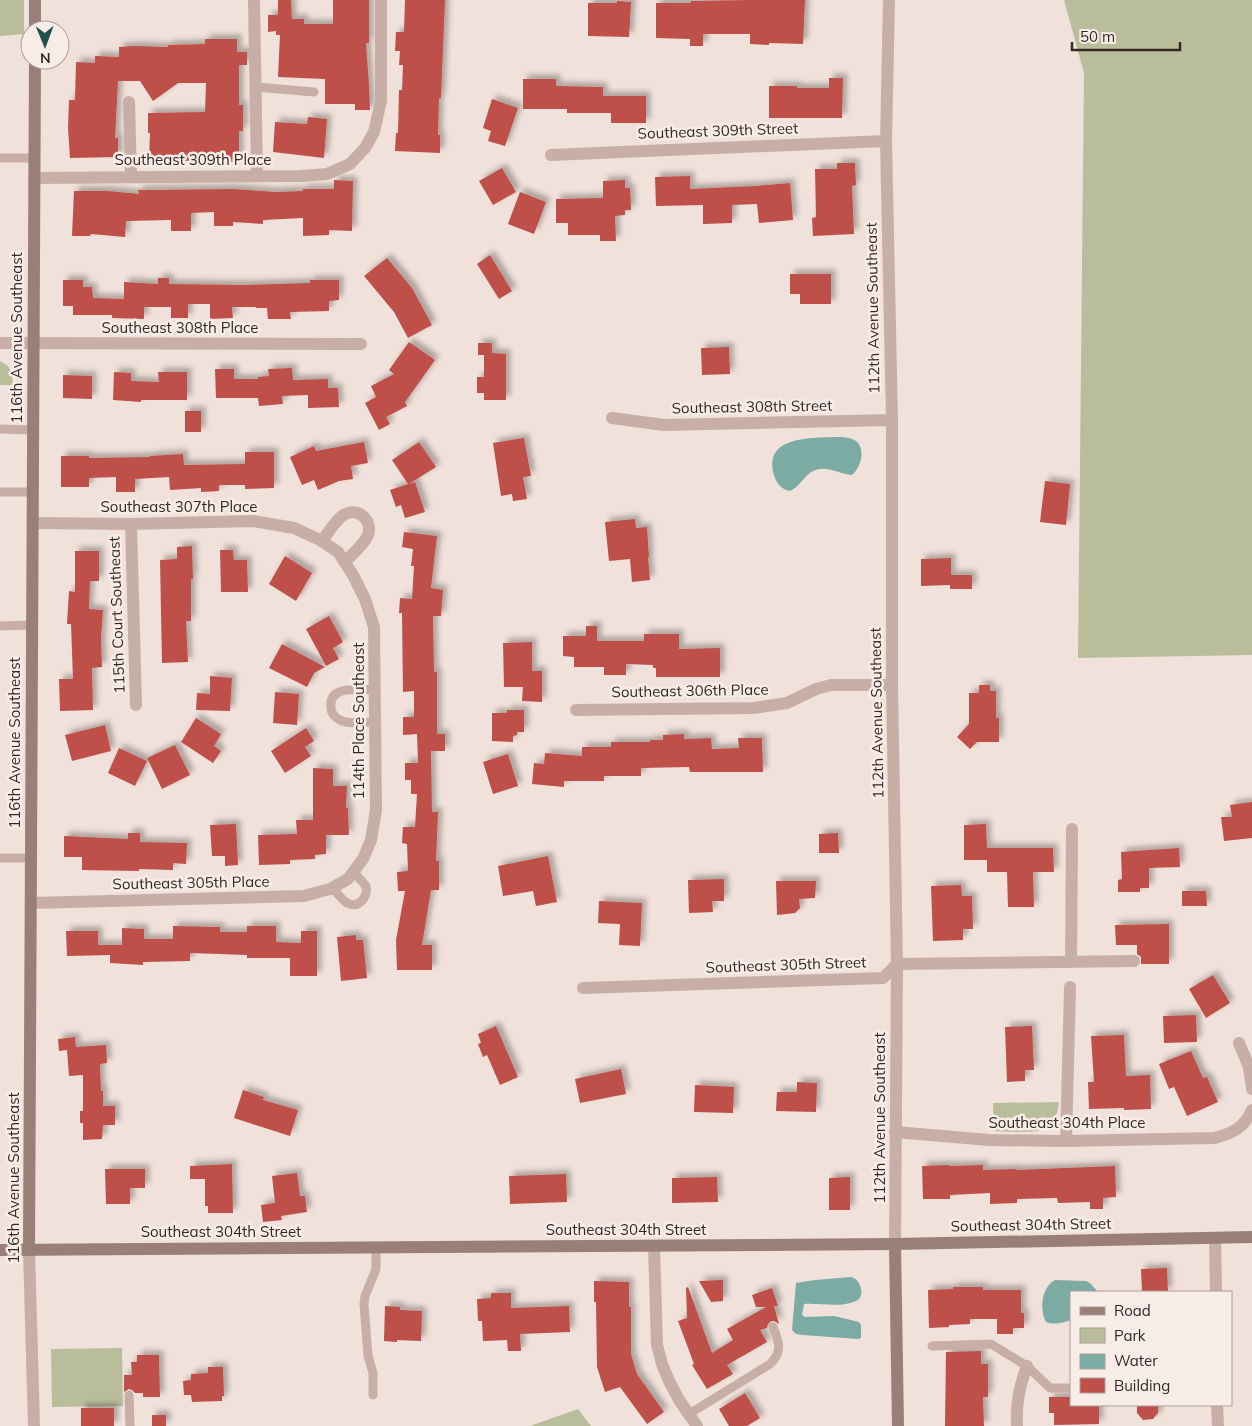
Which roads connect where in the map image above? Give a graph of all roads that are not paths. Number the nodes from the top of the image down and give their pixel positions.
1 (35, 0) edge
2 (254, 0) edge
3 (381, 0) edge
4 (889, 0) edge
5 (35, 20) edge
6 (34, 70) edge
7 (256, 87) junction
8 (314, 92) dead end
9 (130, 102) dead end
10 (886, 141) junction
11 (551, 155) dead end
12 (0, 158) edge
13 (34, 158) junction
14 (258, 176) junction
15 (131, 177) junction
16 (34, 178) junction
17 (0, 343) edge
18 (33, 344) junction
19 (361, 344) dead end
20 (612, 418) dead end
21 (892, 420) junction
22 (0, 430) edge
23 (33, 430) junction
24 (0, 492) edge
25 (33, 492) junction
26 (32, 523) junction
27 (131, 524) junction
28 (322, 541) junction
29 (341, 557) junction
30 (32, 624) junction
31 (0, 626) edge
32 (892, 685) junction
33 (375, 690) junction
34 (136, 705) dead end
35 (576, 710) dead end
36 (375, 722) junction
37 (1072, 829) dead end
38 (0, 858) edge
39 (31, 858) junction
40 (350, 875) junction
41 (332, 887) junction
42 (31, 903) junction
43 (1134, 961) dead end
44 (1071, 962) junction
45 (897, 964) junction
46 (1070, 987) dead end
47 (583, 988) dead end
48 (1239, 1043) dead end
49 (1252, 1089) edge
50 (1252, 1110) edge
51 (895, 1132) junction
52 (1066, 1140) junction
53 (1252, 1237) edge
54 (1215, 1238) junction
55 (895, 1244) junction
56 (654, 1246) junction
57 (376, 1248) junction
58 (0, 1250) edge
59 (29, 1250) junction
60 (1216, 1291) edge
61 (773, 1327) dead end
62 (932, 1346) dead end
63 (1027, 1366) junction
64 (1070, 1388) edge
65 (129, 1395) dead end
66 (373, 1395) dead end
67 (1217, 1406) edge
68 (689, 1414) junction
69 (34, 1426) edge
70 (130, 1426) edge
71 (697, 1426) edge
72 (898, 1426) edge
73 (1017, 1426) edge
74 (1218, 1426) edge

1 - 5 street
2 - 7 street
3 - 14 street, Southeast 309th Place
4 - 10 street, 112th Avenue Southeast
6 - 13 street, 116th Avenue Southeast
7 - 8 lane
7 - 14 street
9 - 15 street
10 - 11 street, Southeast 309th Street
10 - 21 street, 112th Avenue Southeast
12 - 13 lane
13 - 16 street, 116th Avenue Southeast
14 - 15 street, Southeast 309th Place
15 - 16 street, Southeast 309th Place
16 - 18 street, 116th Avenue Southeast
17 - 18 street, Southeast 308th Place
18 - 19 street, Southeast 308th Place
18 - 23 street, 116th Avenue Southeast
20 - 21 street, Southeast 308th Street
21 - 32 street, 112th Avenue Southeast
22 - 23 lane
23 - 25 street, 116th Avenue Southeast
24 - 25 lane
25 - 26 street, 116th Avenue Southeast
26 - 27 street, Southeast 307th Place
26 - 30 street, 116th Avenue Southeast
27 - 28 street, Southeast 307th Place
27 - 34 street, 115th Court Southeast
28 - 29 street, Southeast 307th Place
28 - 29 street
29 - 33 street, 114th Place Southeast
30 - 31 lane
30 - 39 street, 116th Avenue Southeast
32 - 35 street, Southeast 306th Place
32 - 45 street, 112th Avenue Southeast
33 - 36 street, 114th Place Southeast
33 - 36 lane
36 - 40 street, 114th Place Southeast
37 - 44 street
38 - 39 lane
39 - 42 street, 116th Avenue Southeast
40 - 41 street, Southeast 305th Place
40 - 41 lane
41 - 42 street, Southeast 305th Place
42 - 59 street, 116th Avenue Southeast
43 - 44 street
44 - 45 street
45 - 47 street, Southeast 305th Street
45 - 51 street, 112th Avenue Southeast
46 - 52 street
48 - 49 street
50 - 52 street, Southeast 304th Place
51 - 52 street, Southeast 304th Place
51 - 55 street, 112th Avenue Southeast
53 - 54 street, Southeast 304th Street
54 - 55 street, Southeast 304th Street
54 - 60 street
55 - 56 street, Southeast 304th Street
55 - 72 street, 112th Avenue Southeast
56 - 57 street, Southeast 304th Street
56 - 68 street
57 - 59 street, Southeast 304th Street
57 - 66 lane
58 - 59 street, Southeast 304th Street
59 - 69 street, 116th Avenue Southeast
61 - 68 lane
62 - 63 lane
63 - 64 lane
63 - 73 street
65 - 70 lane
67 - 74 street
68 - 71 street

